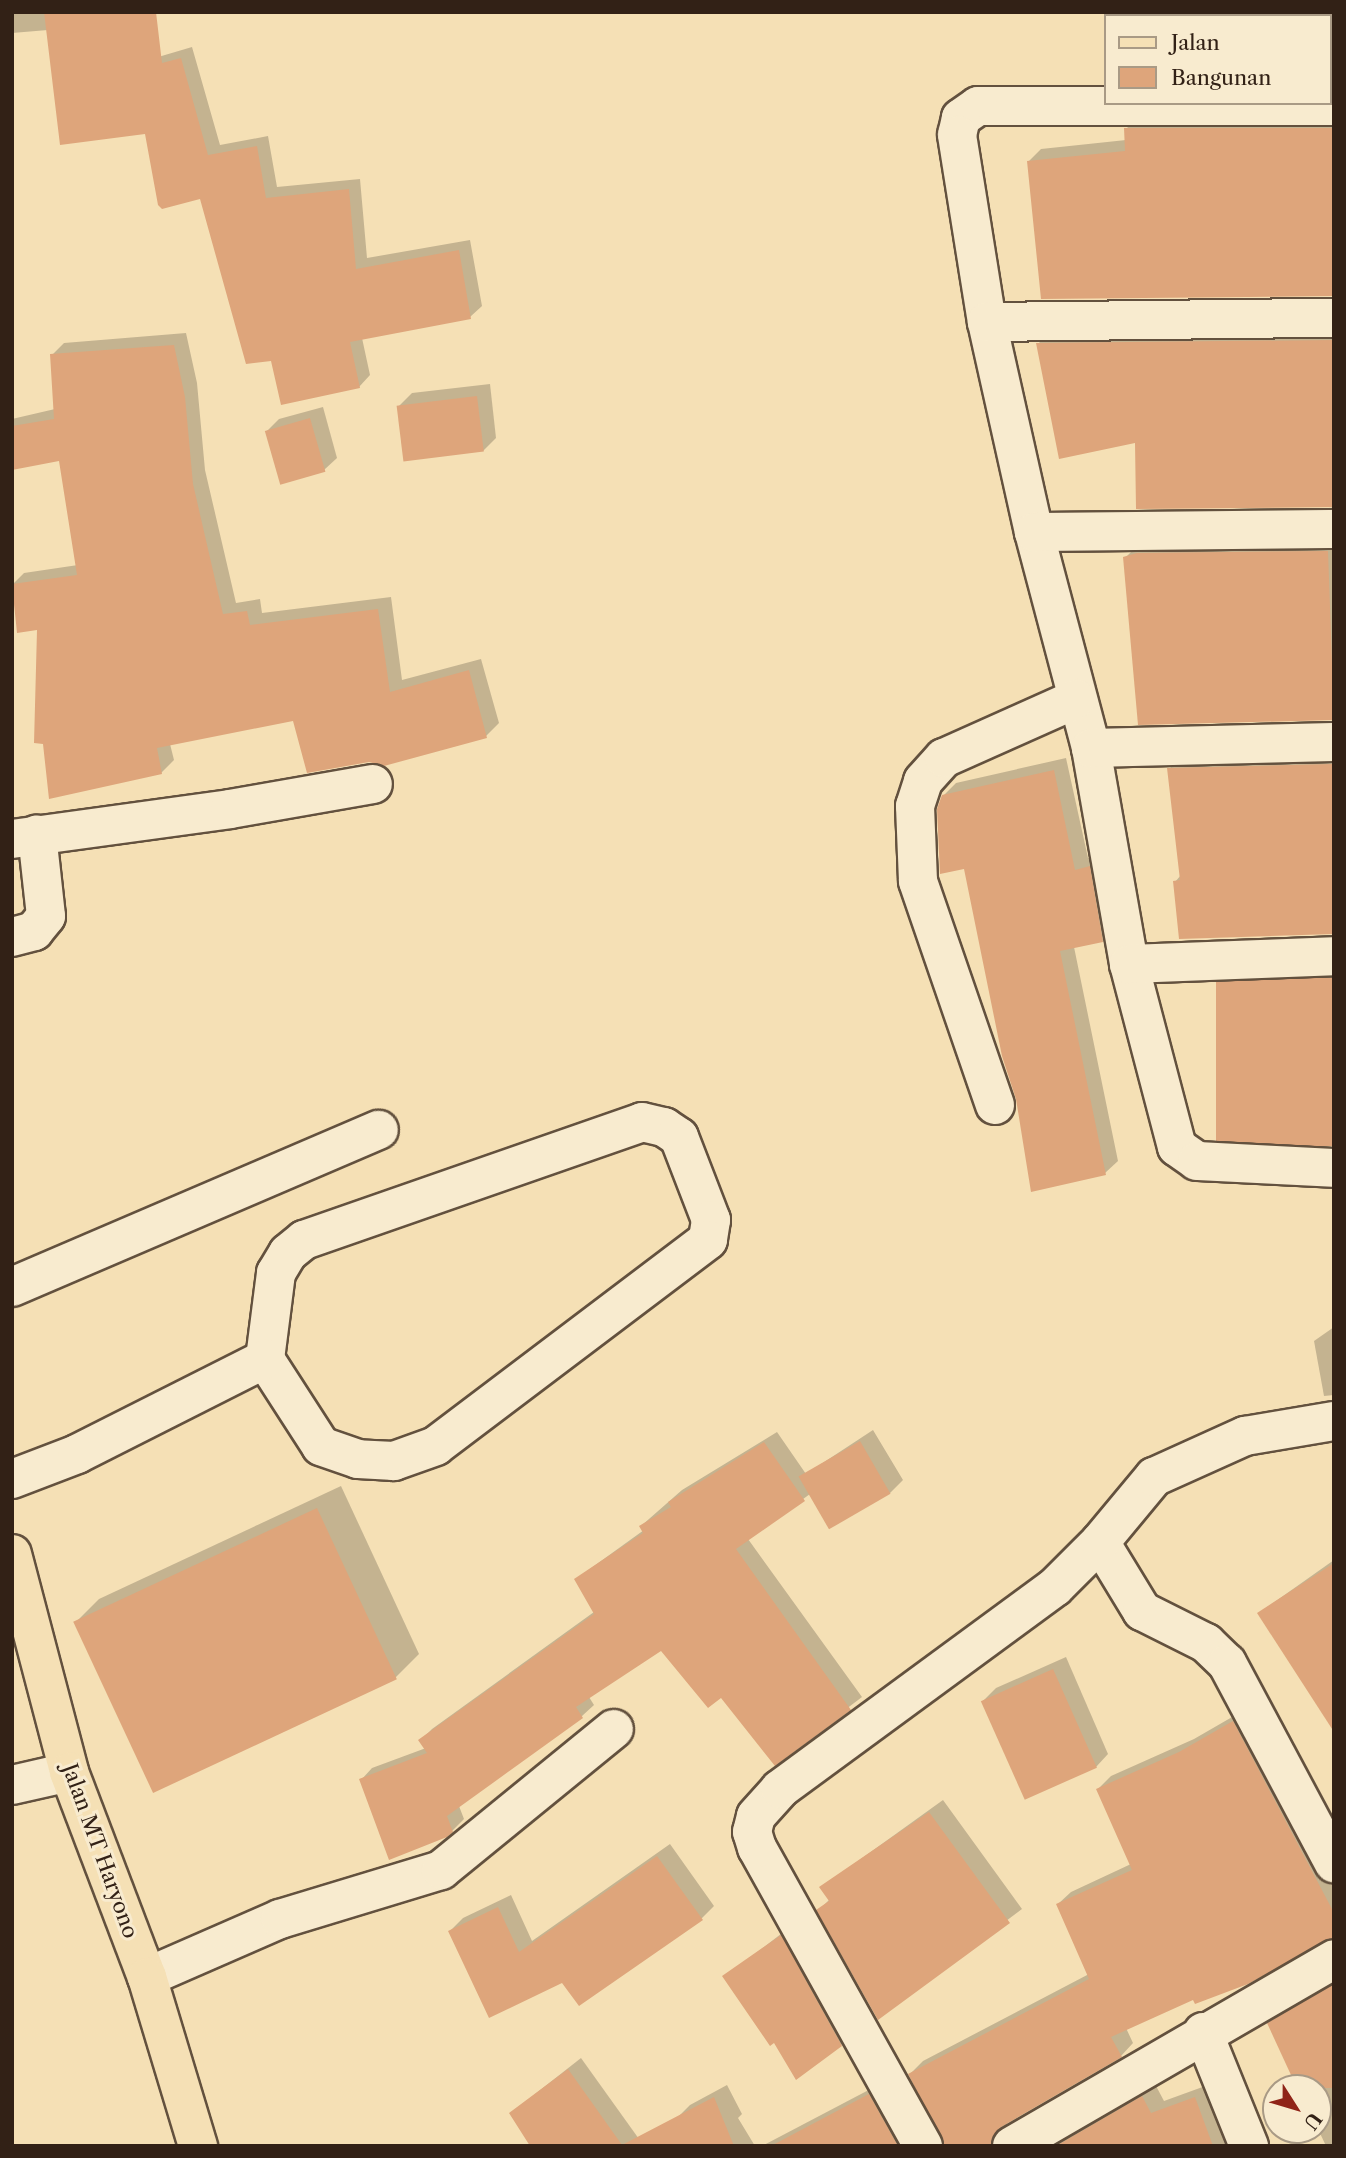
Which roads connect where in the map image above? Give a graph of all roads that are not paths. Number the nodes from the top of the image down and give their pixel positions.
1 (1104, 104) edge
2 (1186, 105) edge
3 (1334, 106) edge
4 (1334, 318) edge
5 (987, 322) junction
6 (1334, 529) edge
7 (1034, 532) junction
8 (1076, 699) junction
9 (1334, 742) edge
10 (1091, 748) junction
11 (373, 784) dead end
12 (25, 836) edge
13 (12, 937) edge
14 (1334, 957) edge
15 (1129, 964) junction
16 (995, 1105) dead end
17 (379, 1130) dead end
18 (1334, 1168) edge
19 (12, 1287) edge
20 (265, 1359) junction
21 (1334, 1421) edge
22 (12, 1479) edge
23 (1100, 1542) junction
24 (12, 1554) edge
25 (614, 1729) dead end
26 (69, 1772) junction
27 (12, 1785) edge
28 (1334, 1863) edge
29 (1334, 1959) edge
30 (147, 1977) junction
31 (1203, 2032) junction
32 (198, 2146) edge
33 (923, 2146) edge
34 (1012, 2146) edge
35 (1249, 2146) edge

1 - 5 street
2 - 3 street
4 - 5 street
5 - 7 street
6 - 7 street
7 - 8 street
8 - 10 street
8 - 16 street
9 - 10 street
10 - 15 street
11 - 12 street
12 - 13 street
14 - 15 street
15 - 18 street
17 - 19 street
20 - 20 street
20 - 22 street
21 - 23 street
23 - 28 street
23 - 33 street
24 - 26 main road, Jalan MT Haryono
25 - 30 street
26 - 27 street
26 - 30 main road, Jalan MT Haryono
29 - 31 street
30 - 32 main road, Jalan MT Haryono
31 - 34 street
31 - 35 street

